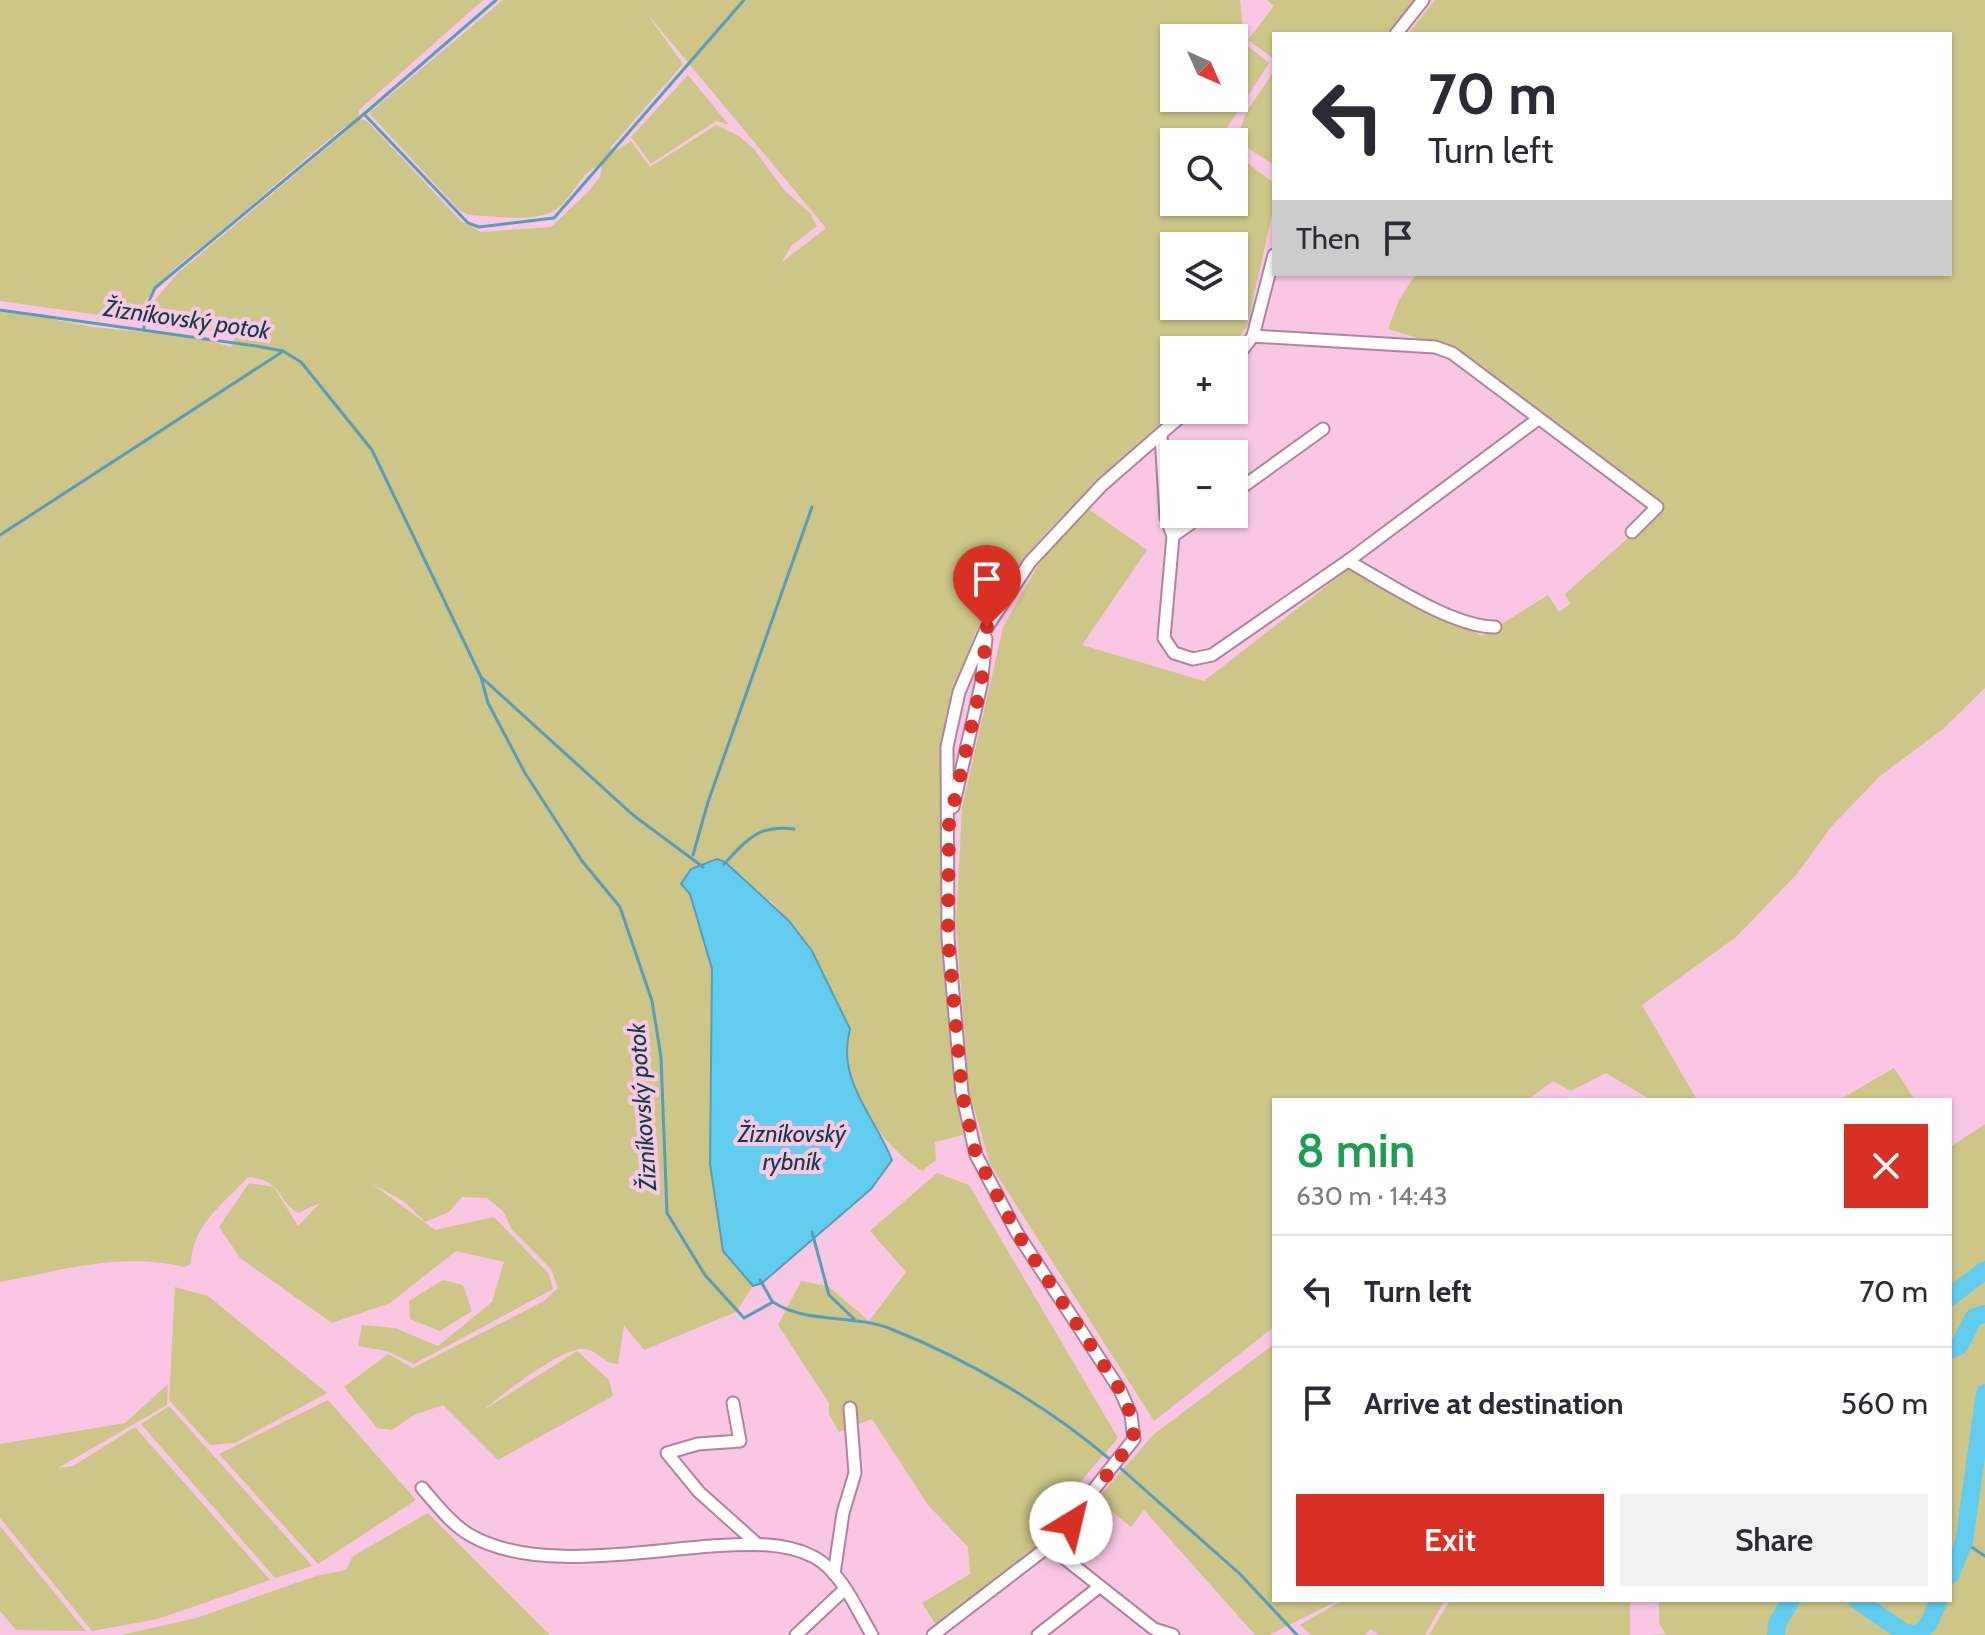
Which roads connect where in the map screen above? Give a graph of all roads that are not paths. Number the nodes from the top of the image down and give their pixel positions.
1 (1423, 0) edge
2 (1398, 32) edge
3 (1272, 263) edge
4 (1253, 336) junction
5 (1248, 343) edge
6 (1538, 419) junction
7 (1173, 424) edge
8 (1323, 429) dead end
9 (1161, 435) junction
10 (1248, 483) edge
11 (1184, 528) edge
12 (1632, 532) dead end
13 (1173, 536) junction
14 (1348, 561) junction
15 (987, 627) junction
16 (1495, 627) dead end
17 (949, 824) junction
18 (733, 1403) dead end
19 (850, 1408) dead end
20 (422, 1488) dead end
21 (756, 1543) junction
22 (1049, 1546) junction
23 (834, 1574) junction
24 (1099, 1587) junction
25 (844, 1590) junction
26 (796, 1635) edge
27 (872, 1635) edge
28 (933, 1635) edge
29 (1038, 1635) edge
30 (1173, 1635) edge

1 - 2 street
3 - 4 street
4 - 5 street
4 - 6 street
6 - 12 street
6 - 14 street
7 - 9 street
8 - 10 street
9 - 13 street
9 - 15 street
11 - 13 street
13 - 14 street
14 - 16 street
15 - 17 street
15 - 17 street
17 - 22 street
18 - 21 street
19 - 23 street
20 - 21 street
21 - 23 street
22 - 24 street
22 - 28 street
23 - 25 street
24 - 29 street
24 - 30 street
25 - 26 street
25 - 27 street

